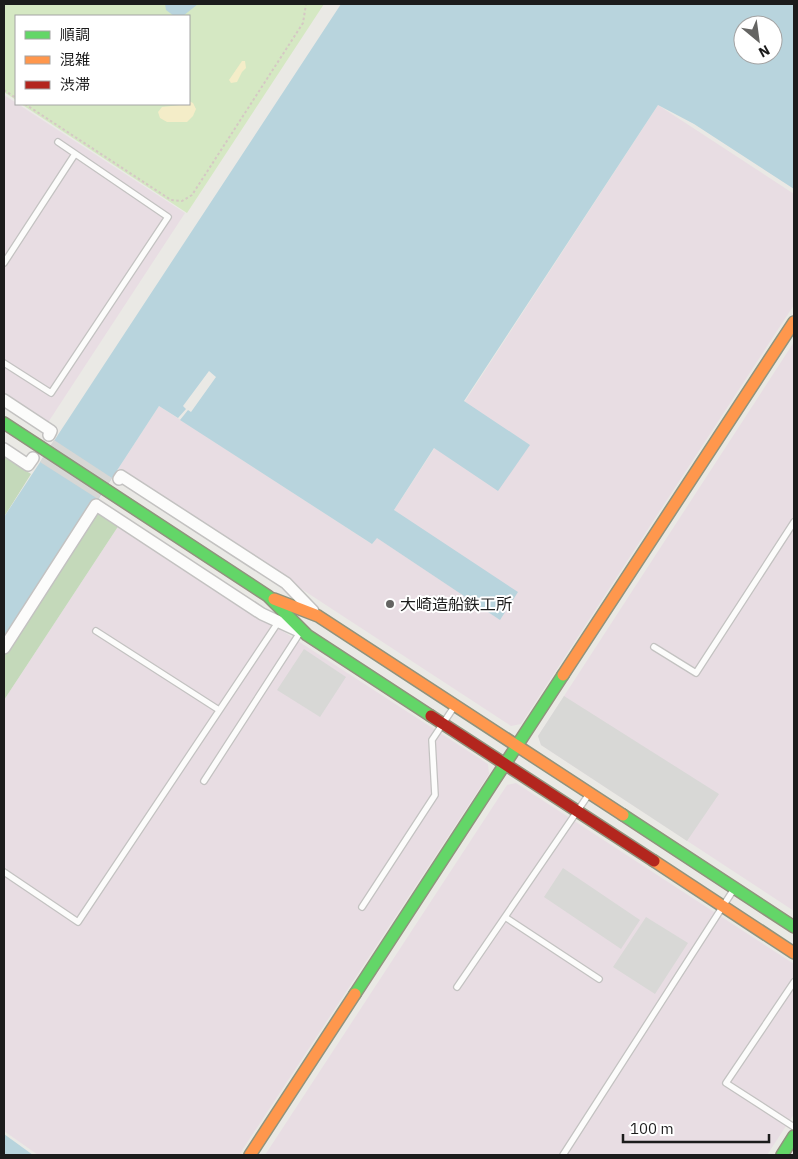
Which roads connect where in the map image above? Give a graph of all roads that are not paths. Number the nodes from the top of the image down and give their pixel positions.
1 (58, 142) dead end
2 (75, 154) junction
3 (4, 263) edge
4 (794, 322) edge
5 (4, 363) edge
6 (4, 400) edge
7 (4, 423) edge
8 (49, 434) dead end
9 (4, 449) edge
10 (33, 458) dead end
11 (119, 479) dead end
12 (794, 522) edge
13 (284, 613) junction
14 (318, 616) junction
15 (96, 631) dead end
16 (303, 632) junction
17 (654, 646) dead end
18 (4, 648) edge
19 (455, 705) junction
20 (220, 710) junction
21 (443, 724) junction
22 (518, 745) junction
23 (505, 765) junction
24 (204, 780) dead end
25 (590, 792) junction
26 (577, 811) junction
27 (4, 872) edge
28 (735, 888) junction
29 (722, 906) junction
30 (362, 907) dead end
31 (505, 917) junction
32 (794, 927) edge
33 (794, 953) edge
34 (599, 980) dead end
35 (794, 982) edge
36 (457, 987) dead end
37 (794, 1126) edge
38 (794, 1136) edge
39 (250, 1155) edge
40 (563, 1155) edge
41 (782, 1155) edge

1 - 2 lane
2 - 3 lane
2 - 5 lane
4 - 22 street
6 - 8 street
7 - 13 street
9 - 10 street
11 - 14 street
12 - 17 lane
13 - 14 street
13 - 16 street
13 - 18 street
13 - 20 lane
14 - 19 street
15 - 20 lane
16 - 21 street
16 - 24 lane
19 - 21 lane
19 - 22 street
20 - 27 lane
21 - 23 street
21 - 30 lane
22 - 23 street
22 - 25 street
23 - 26 street
23 - 39 street
25 - 26 lane
25 - 28 street
26 - 29 street
26 - 31 lane
28 - 29 lane
28 - 32 street
29 - 33 street
29 - 40 lane
31 - 34 lane
31 - 36 lane
35 - 37 lane
38 - 41 street

